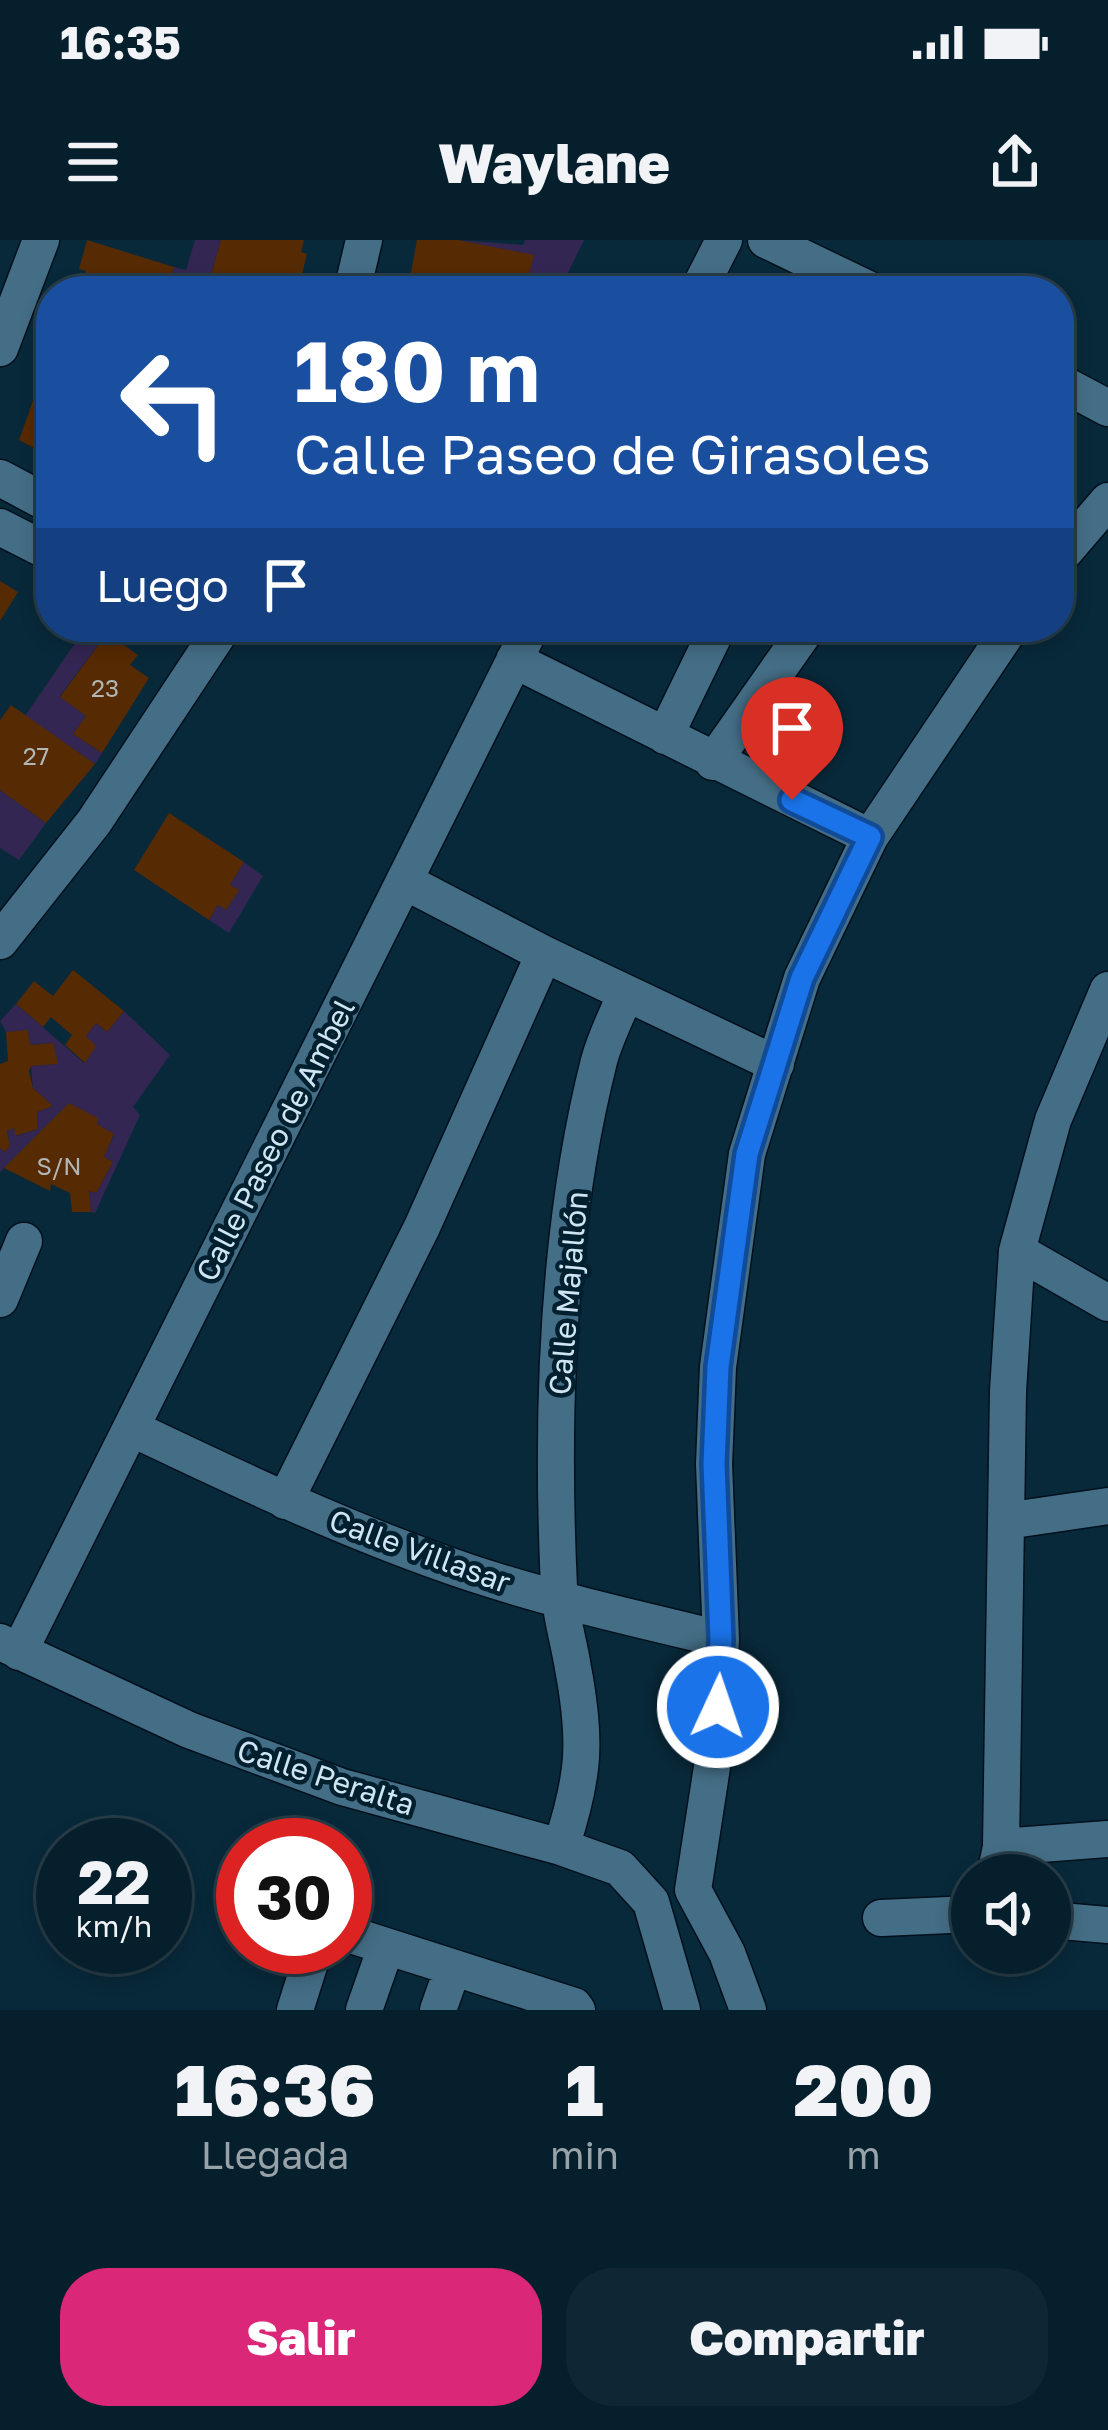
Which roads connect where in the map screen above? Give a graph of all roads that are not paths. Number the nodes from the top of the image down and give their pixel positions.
1 (41, 240) edge
2 (364, 240) edge
3 (724, 240) edge
4 (766, 240) edge
5 (356, 276) edge
6 (706, 276) edge
7 (841, 276) edge
8 (0, 349) edge
9 (1074, 390) edge
10 (1108, 408) edge
11 (0, 478) edge
12 (36, 497) edge
13 (1108, 501) edge
14 (0, 527) edge
15 (1074, 541) edge
16 (36, 545) edge
17 (205, 642) edge
18 (523, 642) edge
19 (711, 642) edge
20 (797, 642) edge
21 (1000, 642) edge
22 (514, 660) junction
23 (665, 736) junction
24 (713, 762) junction
25 (870, 837) junction
26 (404, 880) junction
27 (0, 941) edge
28 (544, 954) junction
29 (1108, 989) edge
30 (626, 993) junction
31 (776, 1064) junction
32 (24, 1241) dead end
33 (1017, 1251) junction
34 (0, 1299) edge
35 (1108, 1303) edge
36 (131, 1428) junction
37 (285, 1501) junction
38 (1108, 1505) edge
39 (1006, 1521) junction
40 (560, 1600) junction
41 (721, 1639) junction
42 (10, 1647) edge
43 (1108, 1840) edge
44 (561, 1847) junction
45 (998, 1854) edge
46 (1035, 1854) edge
47 (693, 1889) junction
48 (651, 1902) junction
49 (951, 1916) edge
50 (881, 1918) dead end
51 (1071, 1922) edge
52 (1108, 1925) edge
53 (372, 1943) edge
54 (386, 1947) junction
55 (453, 1968) junction
56 (306, 1974) edge
57 (511, 1999) edge
58 (295, 2010) edge
59 (364, 2010) edge
60 (438, 2010) edge
61 (577, 2010) edge
62 (682, 2010) edge
63 (748, 2010) edge

1 - 8 street
2 - 5 street
3 - 6 street
4 - 7 street
9 - 10 street
11 - 12 street
13 - 15 street
14 - 16 street
17 - 27 street
18 - 22 street, Calle Paseo de Ambel
19 - 23 street
20 - 24 street
21 - 25 street
22 - 23 street
22 - 26 street, Calle Paseo de Ambel
23 - 24 street
24 - 25 street
25 - 31 street
26 - 28 street
26 - 36 street, Calle Paseo de Ambel
28 - 30 street
28 - 37 street
29 - 33 street
30 - 31 street
30 - 40 street, Calle Majallón
31 - 41 street
32 - 34 street
33 - 35 street
33 - 39 street
36 - 37 street, Calle Villasar
36 - 42 street, Calle Paseo de Ambel
37 - 40 street, Calle Villasar
38 - 39 street
39 - 45 street
40 - 41 street, Calle Villasar
40 - 44 street, Calle Majallón
41 - 47 street
42 - 44 street, Calle Peralta
43 - 46 street
44 - 48 street, Calle Peralta
47 - 48 street
47 - 63 street
48 - 62 street
49 - 50 street
51 - 52 street
53 - 54 street
54 - 55 street
54 - 59 street
55 - 57 street
55 - 60 street
56 - 58 street
57 - 61 street

